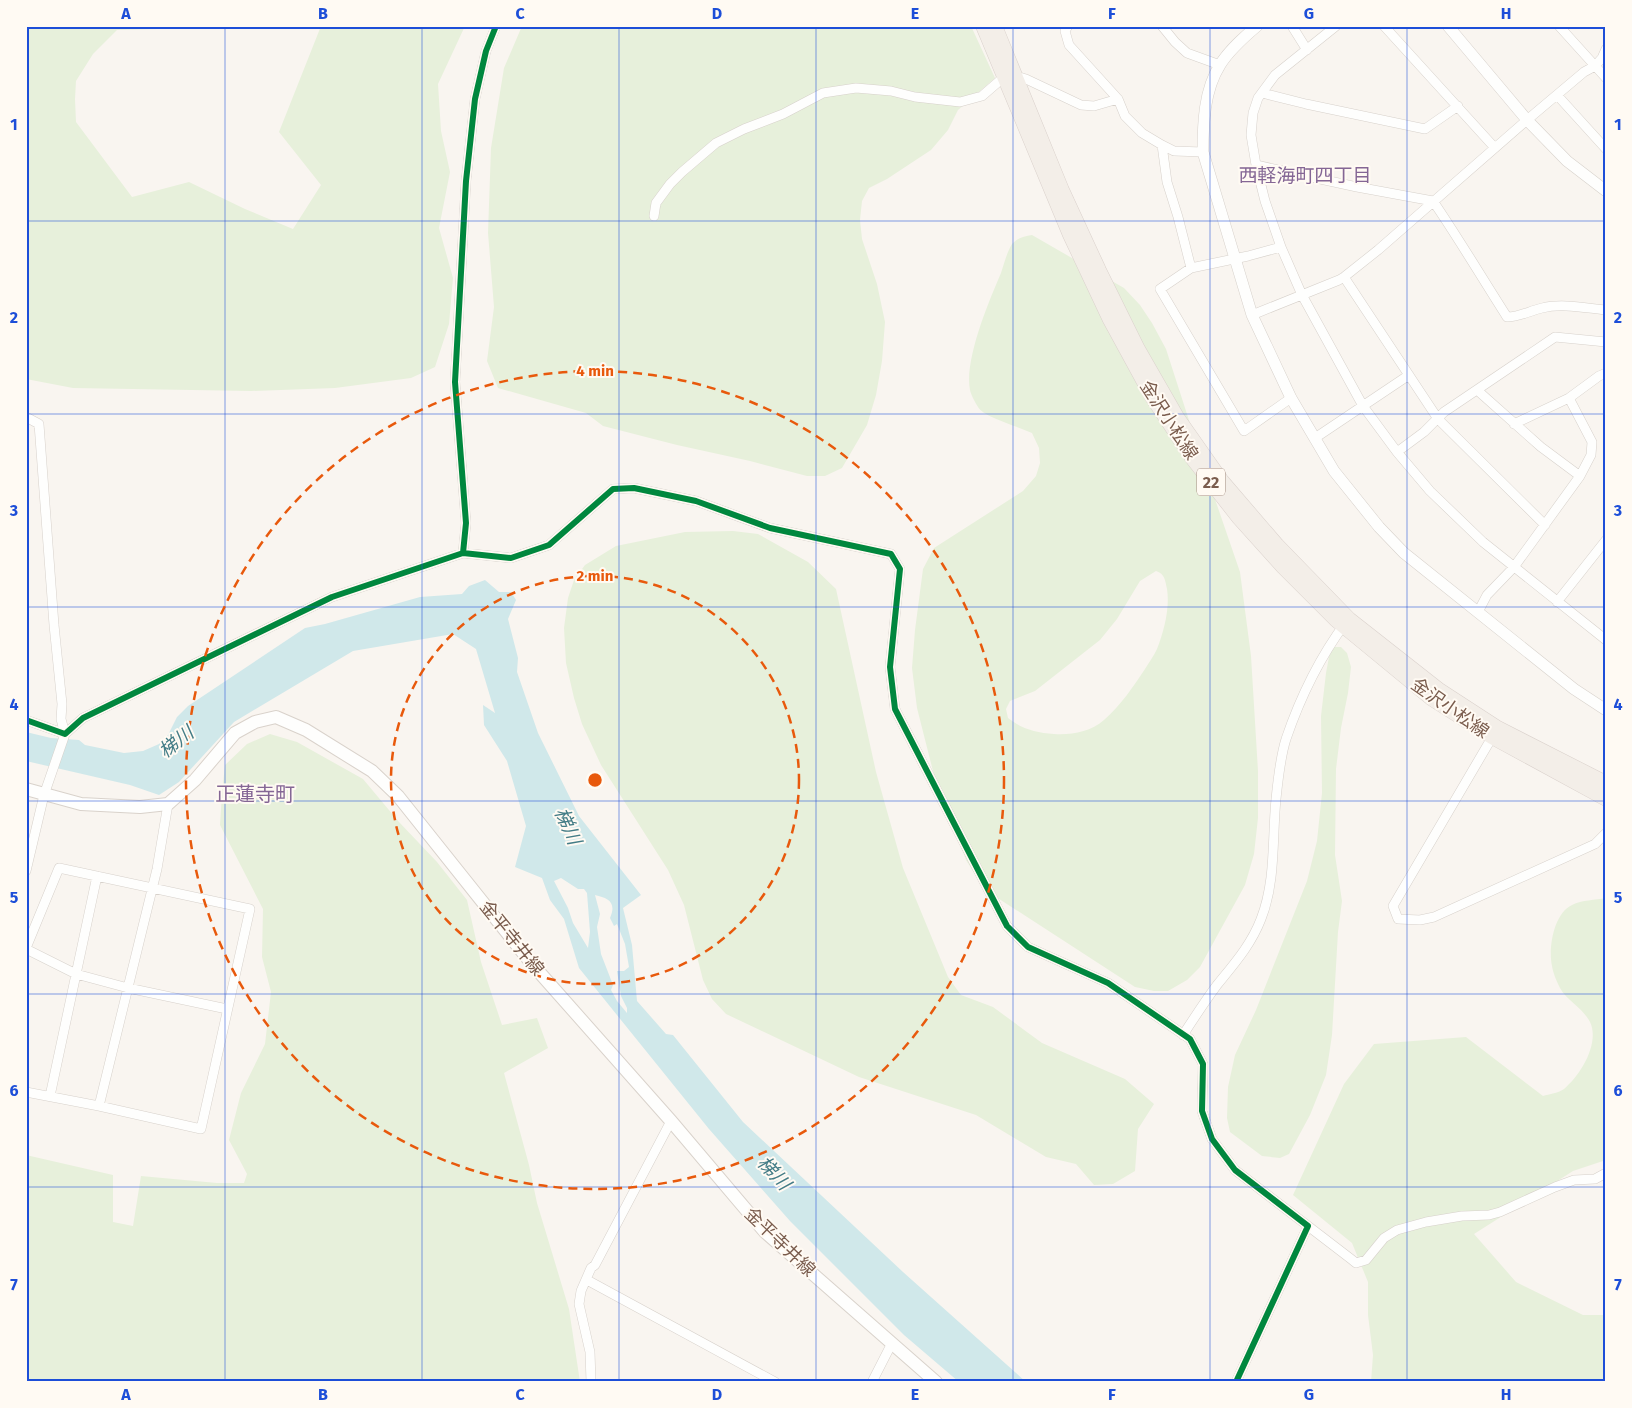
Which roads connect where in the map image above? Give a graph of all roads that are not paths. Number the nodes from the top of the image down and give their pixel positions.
1 (496, 26) edge
2 (983, 26) edge
3 (995, 26) edge
4 (1068, 26) edge
5 (1162, 26) edge
6 (1257, 26) edge
7 (1292, 26) edge
8 (1336, 26) edge
9 (1384, 26) edge
10 (1448, 26) edge
11 (1559, 26) edge
12 (1606, 49) edge
13 (1307, 50) junction
14 (1220, 65) junction
15 (1595, 66) junction
16 (1010, 77) junction
17 (1606, 78) edge
18 (1262, 93) junction
19 (1557, 95) junction
20 (1118, 99) junction
21 (1458, 106) junction
22 (1527, 120) junction
23 (1162, 145) junction
24 (1495, 148) junction
25 (1606, 149) edge
26 (1203, 152) junction
27 (1256, 165) junction
28 (1606, 191) edge
29 (1433, 201) junction
30 (654, 216) dead end
31 (1281, 247) junction
32 (1234, 259) junction
33 (1191, 268) junction
34 (1344, 277) junction
35 (1302, 295) junction
36 (1606, 310) edge
37 (1252, 315) junction
38 (1606, 342) edge
39 (1606, 373) edge
40 (1409, 375) junction
41 (1477, 390) junction
42 (1291, 398) junction
43 (1569, 398) junction
44 (1364, 406) junction
45 (26, 417) edge
46 (1438, 419) junction
47 (1514, 424) junction
48 (1315, 438) junction
49 (1397, 452) junction
50 (1580, 476) junction
51 (1545, 525) junction
52 (1606, 540) edge
53 (463, 553) junction
54 (1514, 567) junction
55 (1557, 602) junction
56 (1478, 612) junction
57 (1346, 622) junction
58 (1606, 640) edge
59 (1606, 710) edge
60 (26, 720) edge
61 (1495, 732) junction
62 (65, 734) junction
63 (1606, 783) edge
64 (26, 789) edge
65 (46, 789) junction
66 (1606, 799) edge
67 (168, 804) junction
68 (1606, 833) edge
69 (26, 871) edge
70 (97, 876) junction
71 (152, 887) junction
72 (26, 949) edge
73 (76, 974) junction
74 (128, 988) junction
75 (227, 1010) junction
76 (1183, 1035) junction
77 (26, 1092) edge
78 (50, 1096) junction
79 (99, 1106) junction
80 (671, 1121) junction
81 (1606, 1173) edge
82 (1308, 1226) junction
83 (588, 1280) junction
84 (892, 1343) junction
85 (592, 1382) edge
86 (774, 1382) edge
87 (872, 1382) edge
88 (936, 1382) edge
89 (1236, 1382) edge

1 - 53 street
2 - 16 main road, 金沢小松線 / 22
3 - 16 main road, 金沢小松線 / 22
4 - 20 street
5 - 14 street
6 - 14 street
7 - 13 street
8 - 13 street
9 - 21 street
10 - 22 street
11 - 15 street
12 - 15 street
13 - 18 street
14 - 26 street
15 - 17 street
15 - 19 street
16 - 20 street
16 - 30 street
16 - 57 main road, 金沢小松線 / 22
18 - 21 street
18 - 27 street
19 - 22 street
19 - 25 street
20 - 23 street
21 - 24 street
22 - 24 street
22 - 28 street
23 - 26 street
23 - 33 street
24 - 29 street
26 - 32 street
27 - 29 street
27 - 31 street
29 - 34 street
29 - 36 street
31 - 32 street
31 - 35 street
32 - 33 street
32 - 37 street
33 - 42 street
34 - 35 street
34 - 40 street
35 - 37 street
35 - 44 street
37 - 42 street
38 - 41 street
39 - 43 street
40 - 44 street
40 - 46 street
41 - 46 street
41 - 47 street
42 - 48 street
43 - 47 street
43 - 50 street
44 - 48 street
44 - 49 street
45 - 62 street
46 - 49 street
46 - 51 street
47 - 50 street
48 - 56 street
49 - 54 street
50 - 51 street
51 - 54 street
52 - 55 street
53 - 62 street
53 - 76 street
54 - 55 street
54 - 56 street
55 - 58 street
56 - 59 street
57 - 61 main road, 金沢小松線 / 22
57 - 76 street
60 - 62 street
61 - 63 main road, 金沢小松線 / 22
61 - 66 main road, 金沢小松線 / 22
61 - 68 street
62 - 65 street
64 - 65 main road
65 - 67 main road
65 - 69 street
67 - 71 street
67 - 80 main road, 金平寺井線
70 - 71 street
70 - 72 street
70 - 73 street
71 - 74 street
71 - 75 street
72 - 73 street
73 - 74 street
73 - 78 street
74 - 75 street
74 - 79 street
75 - 79 street
76 - 82 street
77 - 78 street
78 - 79 street
80 - 83 street
80 - 84 main road, 金平寺井線
81 - 82 street
82 - 89 street
83 - 85 street
83 - 86 street
84 - 87 street
84 - 88 main road, 金平寺井線

